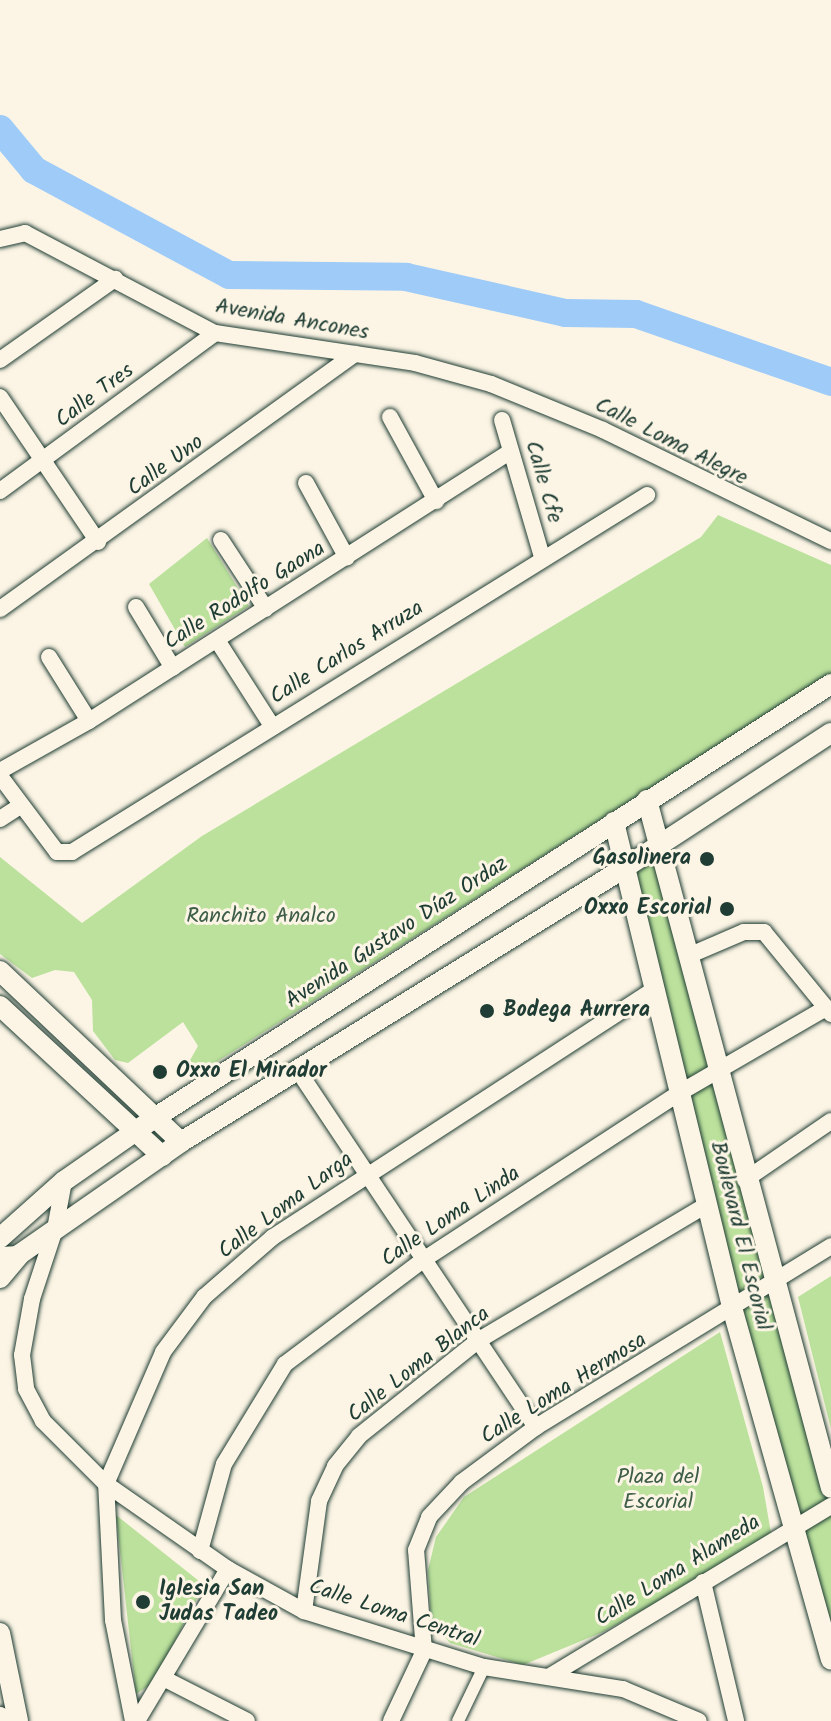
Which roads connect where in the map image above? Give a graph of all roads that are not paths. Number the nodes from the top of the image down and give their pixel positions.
1 (5, 236) edge
2 (115, 279) junction
3 (215, 333) junction
4 (355, 354) junction
5 (0, 360) edge
6 (491, 384) joint
7 (0, 397) edge
8 (390, 417) dead end
9 (502, 420) dead end
10 (510, 452) junction
11 (44, 462) junction
12 (306, 483) dead end
13 (0, 491) edge
14 (647, 495) dead end
15 (436, 501) junction
16 (221, 540) dead end
17 (831, 541) edge
18 (98, 542) junction
19 (542, 557) junction
20 (347, 558) junction
21 (136, 607) dead end
22 (0, 609) edge
23 (266, 609) junction
24 (217, 640) junction
25 (49, 657) dead end
26 (173, 668) junction
27 (831, 684) edge
28 (89, 721) junction
29 (272, 726) junction
30 (831, 733) edge
31 (0, 773) edge
32 (647, 800) junction
33 (20, 806) junction
34 (0, 819) edge
35 (614, 822) junction
36 (660, 845) junction
37 (626, 867) junction
38 (688, 956) junction
39 (0, 971) edge
40 (655, 989) junction
41 (0, 1006) edge
42 (828, 1011) edge
43 (299, 1072) junction
44 (718, 1072) junction
45 (681, 1092) junction
46 (156, 1117) junction
47 (831, 1121) edge
48 (136, 1130) junction
49 (181, 1142) junction
50 (162, 1156) junction
51 (364, 1174) junction
52 (745, 1180) junction
53 (64, 1181) junction
54 (706, 1205) junction
55 (55, 1229) junction
56 (0, 1238) edge
57 (831, 1246) edge
58 (10, 1254) edge
59 (423, 1260) junction
60 (0, 1278) edge
61 (773, 1285) junction
62 (733, 1311) junction
63 (479, 1340) junction
64 (536, 1427) junction
65 (106, 1484) junction
66 (831, 1488) edge
67 (831, 1506) edge
68 (794, 1525) junction
69 (200, 1551) junction
70 (228, 1569) junction
71 (703, 1582) junction
72 (304, 1611) junction
73 (0, 1633) edge
74 (424, 1651) junction
75 (831, 1659) edge
76 (484, 1667) junction
77 (550, 1676) junction
78 (165, 1679) junction
79 (18, 1721) edge
80 (135, 1721) edge
81 (247, 1721) edge
82 (391, 1721) edge
83 (458, 1721) edge
84 (699, 1721) edge
85 (736, 1721) edge

1 - 2 street, Avenida Ancones
2 - 3 street, Avenida Ancones
2 - 5 street
3 - 4 street, Avenida Ancones
3 - 11 street, Calle Tres
4 - 6 street, Avenida Ancones
4 - 18 street, Calle Uno
6 - 17 street, Calle Loma Alegre
7 - 11 street
8 - 15 street
9 - 10 street, Calle Cfe
10 - 15 street, Calle Rodolfo Gaona
10 - 19 street, Calle Cfe
11 - 13 street, Calle Tres
11 - 18 street
12 - 20 street
14 - 19 street, Calle Carlos Arruza
15 - 20 street, Calle Rodolfo Gaona
16 - 23 street
18 - 22 street, Calle Uno
19 - 29 street, Calle Carlos Arruza
20 - 23 street, Calle Rodolfo Gaona
21 - 26 street
23 - 24 street, Calle Rodolfo Gaona
24 - 26 street, Calle Rodolfo Gaona
24 - 29 street
25 - 28 street
26 - 28 street, Calle Rodolfo Gaona
27 - 32 street, Avenida Gustavo Díaz Ordaz
28 - 31 street, Calle Rodolfo Gaona
29 - 33 street, Calle Carlos Arruza
30 - 36 street
31 - 33 street
32 - 35 street, Avenida Gustavo Díaz Ordaz
32 - 36 street, Boulevard El Escorial
33 - 34 street
35 - 37 street, Boulevard El Escorial
35 - 46 street, Avenida Gustavo Díaz Ordaz
36 - 37 street
36 - 38 street, Boulevard El Escorial
37 - 40 street, Boulevard El Escorial
37 - 43 street
38 - 42 street
38 - 44 street, Boulevard El Escorial
39 - 46 street
40 - 45 street, Boulevard El Escorial
40 - 51 street, Calle Loma Larga
41 - 48 street
42 - 44 street, Calle Loma Linda
43 - 49 street
43 - 51 street
44 - 45 street, Calle Loma Linda
44 - 52 street, Boulevard El Escorial
45 - 54 street, Boulevard El Escorial
45 - 59 street, Calle Loma Linda
46 - 48 street, Avenida Gustavo Díaz Ordaz
46 - 49 street
47 - 52 street
48 - 50 street
48 - 53 street, Avenida Gustavo Díaz Ordaz
49 - 50 street
50 - 55 street
51 - 59 street
51 - 65 street, Calle Loma Larga
52 - 61 street, Boulevard El Escorial
53 - 55 street, Calle Loma Central
53 - 56 street, Avenida Gustavo Díaz Ordaz
54 - 62 street, Boulevard El Escorial
54 - 63 street, Calle Loma Blanca
55 - 58 street
55 - 65 street, Calle Loma Central
57 - 61 street, Calle Loma Hermosa
58 - 60 street
59 - 63 street
59 - 69 street, Calle Loma Linda
61 - 62 street, Calle Loma Hermosa
61 - 66 street, Boulevard El Escorial
62 - 64 street, Calle Loma Hermosa
62 - 68 street, Boulevard El Escorial
63 - 64 street
63 - 72 street, Calle Loma Blanca
64 - 74 street, Calle Loma Hermosa
65 - 69 street, Calle Loma Central
65 - 80 street, Calle Loma Larga
67 - 68 street, Calle Loma Alameda
68 - 71 street, Calle Loma Alameda
68 - 75 street, Boulevard El Escorial
69 - 70 street, Calle Loma Central
70 - 72 street, Calle Loma Central
70 - 78 street
71 - 77 street, Calle Loma Alameda
71 - 85 street
72 - 74 street, Calle Loma Central
73 - 79 street
74 - 76 street, Calle Loma Central
74 - 82 street, Calle Loma Hermosa
76 - 77 street, Calle Loma Central
76 - 83 street
77 - 84 street, Calle Loma Central
78 - 80 street
78 - 81 street

